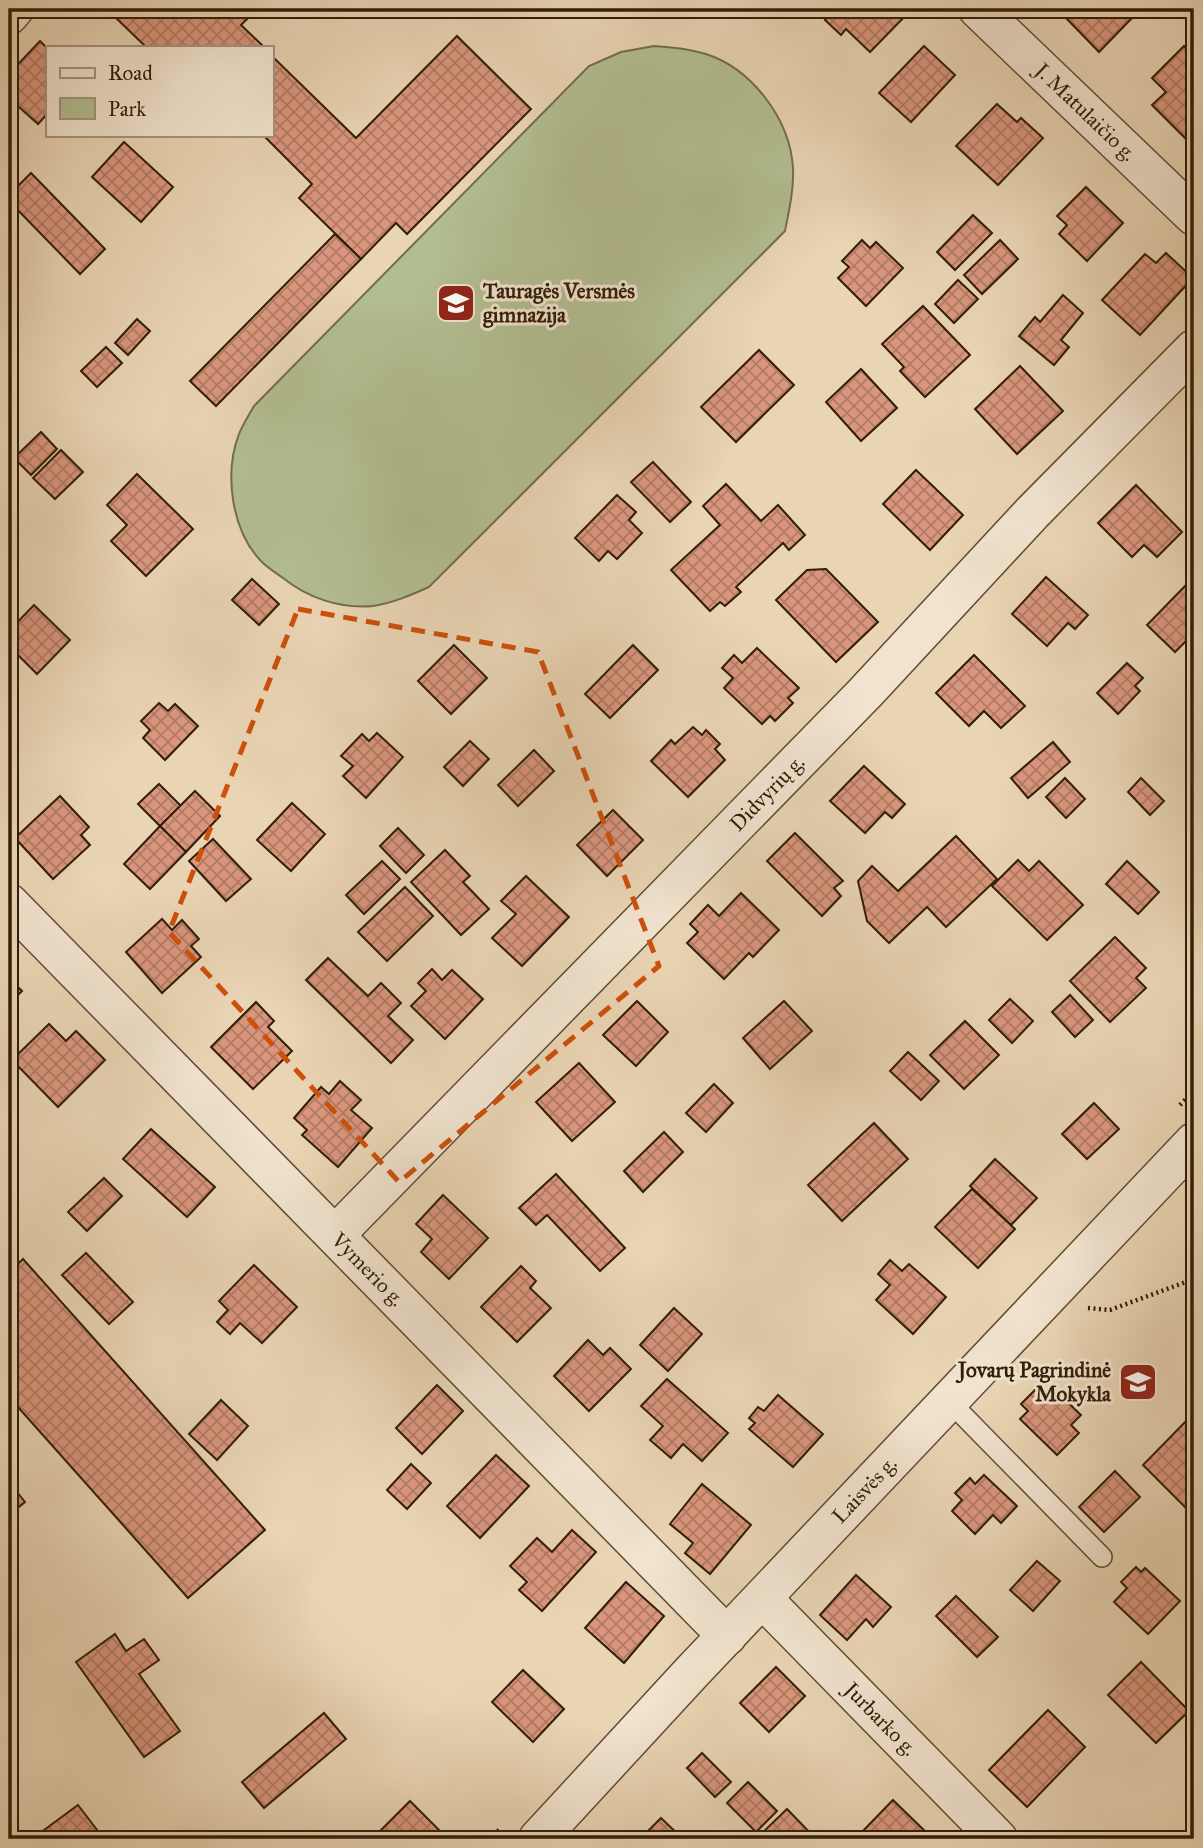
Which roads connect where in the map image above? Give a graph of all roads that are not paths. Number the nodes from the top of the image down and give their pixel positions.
1 (14, 9) edge
2 (978, 9) edge
3 (9, 15) edge
4 (1194, 216) edge
5 (1194, 349) edge
6 (9, 903) edge
7 (1194, 1142) edge
8 (335, 1235) junction
9 (950, 1402) junction
10 (1102, 1557) dead end
11 (763, 1599) junction
12 (727, 1636) junction
13 (538, 1839) edge
14 (998, 1839) edge

1 - 3 street
2 - 4 street, J. Matulaičio g.
5 - 8 street, Didvyrių g.
6 - 8 street, Vymerio g.
7 - 9 street, Laisvės g.
8 - 12 street, Vymerio g.
9 - 10 lane
9 - 11 street, Laisvės g.
11 - 12 street, Laisvės g.
11 - 14 street, Jurbarko g.
12 - 13 street, Laisvės g.

